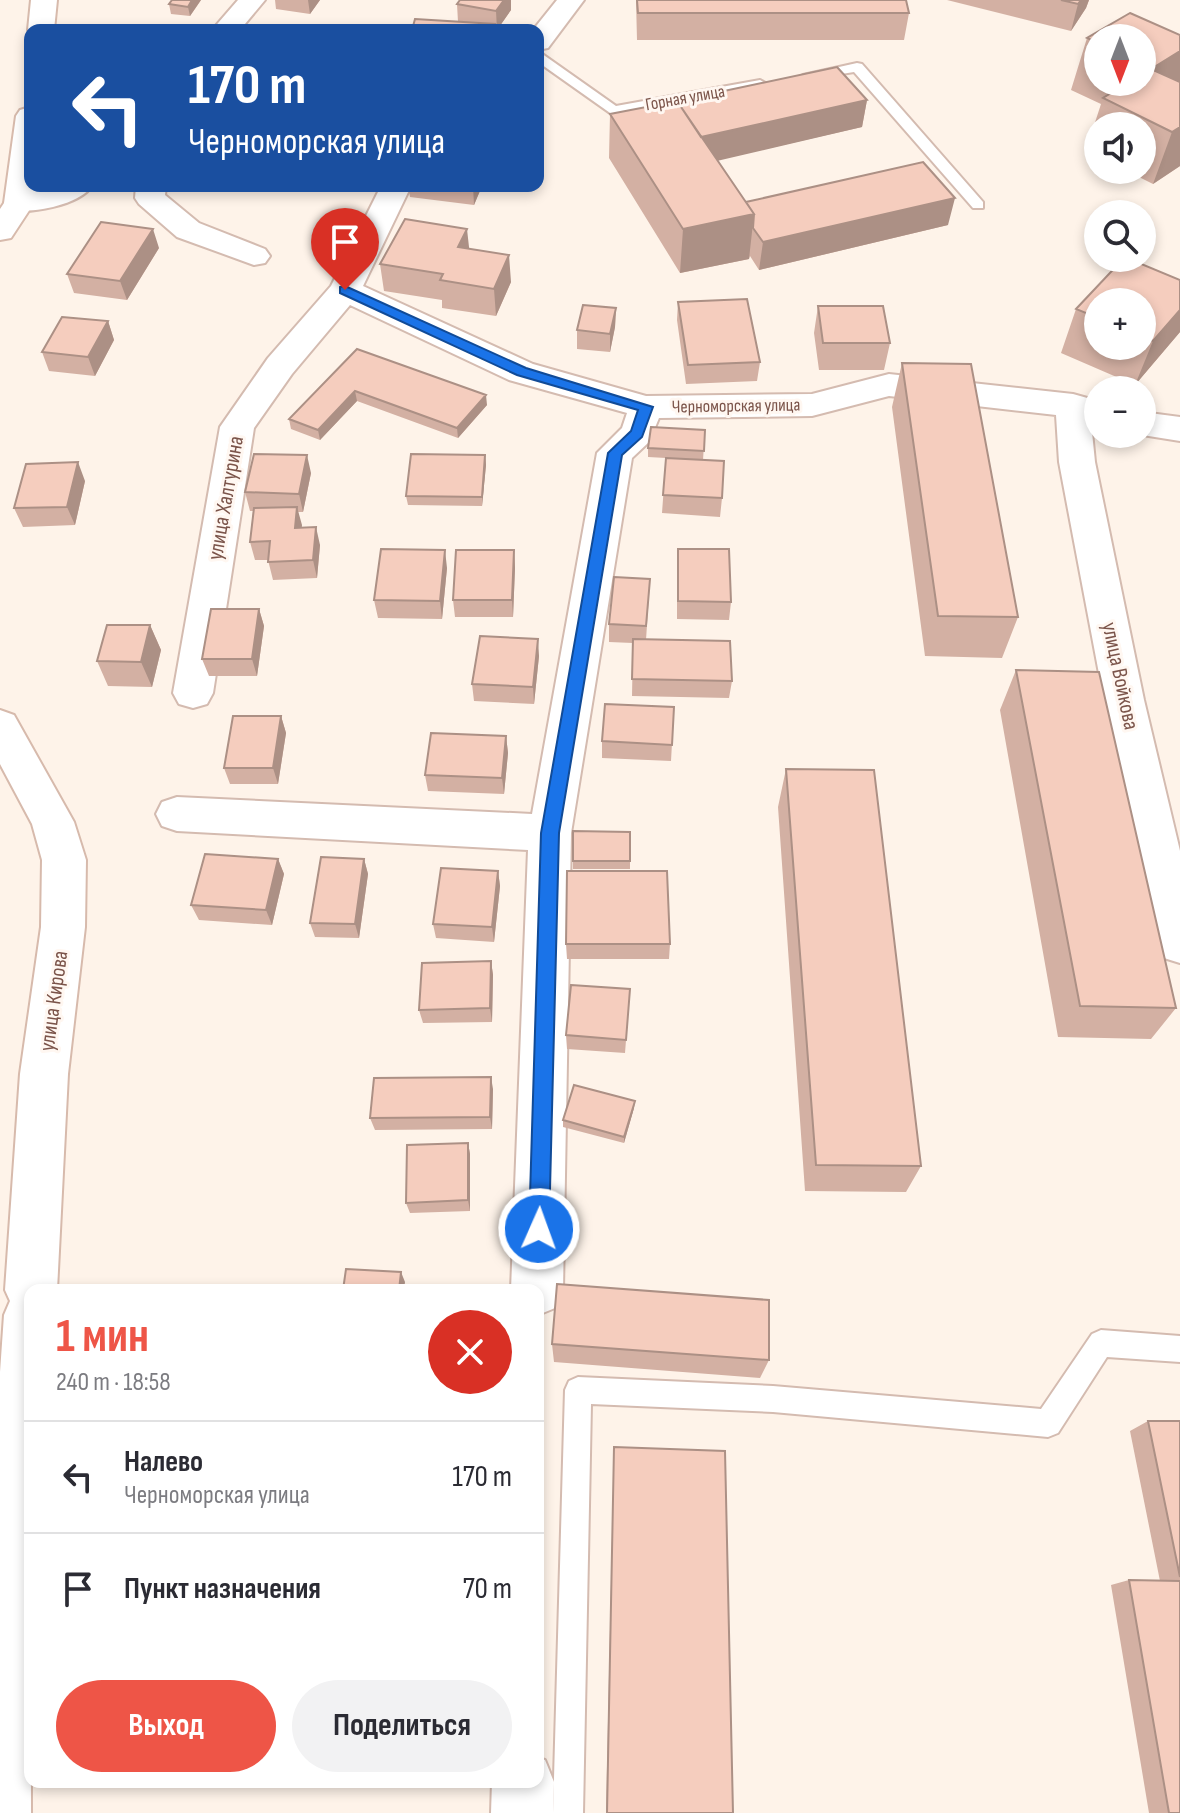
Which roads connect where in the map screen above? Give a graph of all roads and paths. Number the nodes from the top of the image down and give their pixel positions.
1 (44, 0) edge
2 (252, 0) edge
3 (571, 0) edge
4 (42, 24) edge
5 (230, 24) edge
6 (544, 34) edge
7 (544, 59) edge
8 (24, 163) edge
9 (68, 192) edge
10 (150, 192) edge
11 (393, 192) edge
12 (19, 203) junction
13 (978, 205) dead end
14 (0, 231) edge
15 (254, 256) dead end
16 (345, 290) junction
17 (646, 407) junction
18 (1084, 408) edge
19 (1084, 415) edge
20 (1156, 426) edge
21 (1180, 429) edge
22 (193, 693) dead end
23 (0, 726) edge
24 (177, 814) dead end
25 (550, 833) junction
26 (1180, 944) edge
27 (31, 1284) edge
28 (537, 1284) edge
29 (1180, 1349) edge
30 (24, 1415) edge
31 (523, 1788) edge
32 (0, 1813) edge
33 (522, 1813) edge
34 (568, 1813) edge

1 - 4 street
2 - 5 street
3 - 6 street
7 - 13 lane, Горная улица
8 - 12 street
9 - 12 street
10 - 15 street
11 - 16 street, улица Халтурина
12 - 14 street
16 - 17 street, Черноморская улица
16 - 22 street, улица Халтурина
17 - 18 street, Черноморская улица
17 - 25 street
19 - 26 street, улица Войкова
20 - 21 street
23 - 27 street, улица Кирова
24 - 25 street
25 - 28 street
29 - 34 lane
30 - 32 street
31 - 33 street

